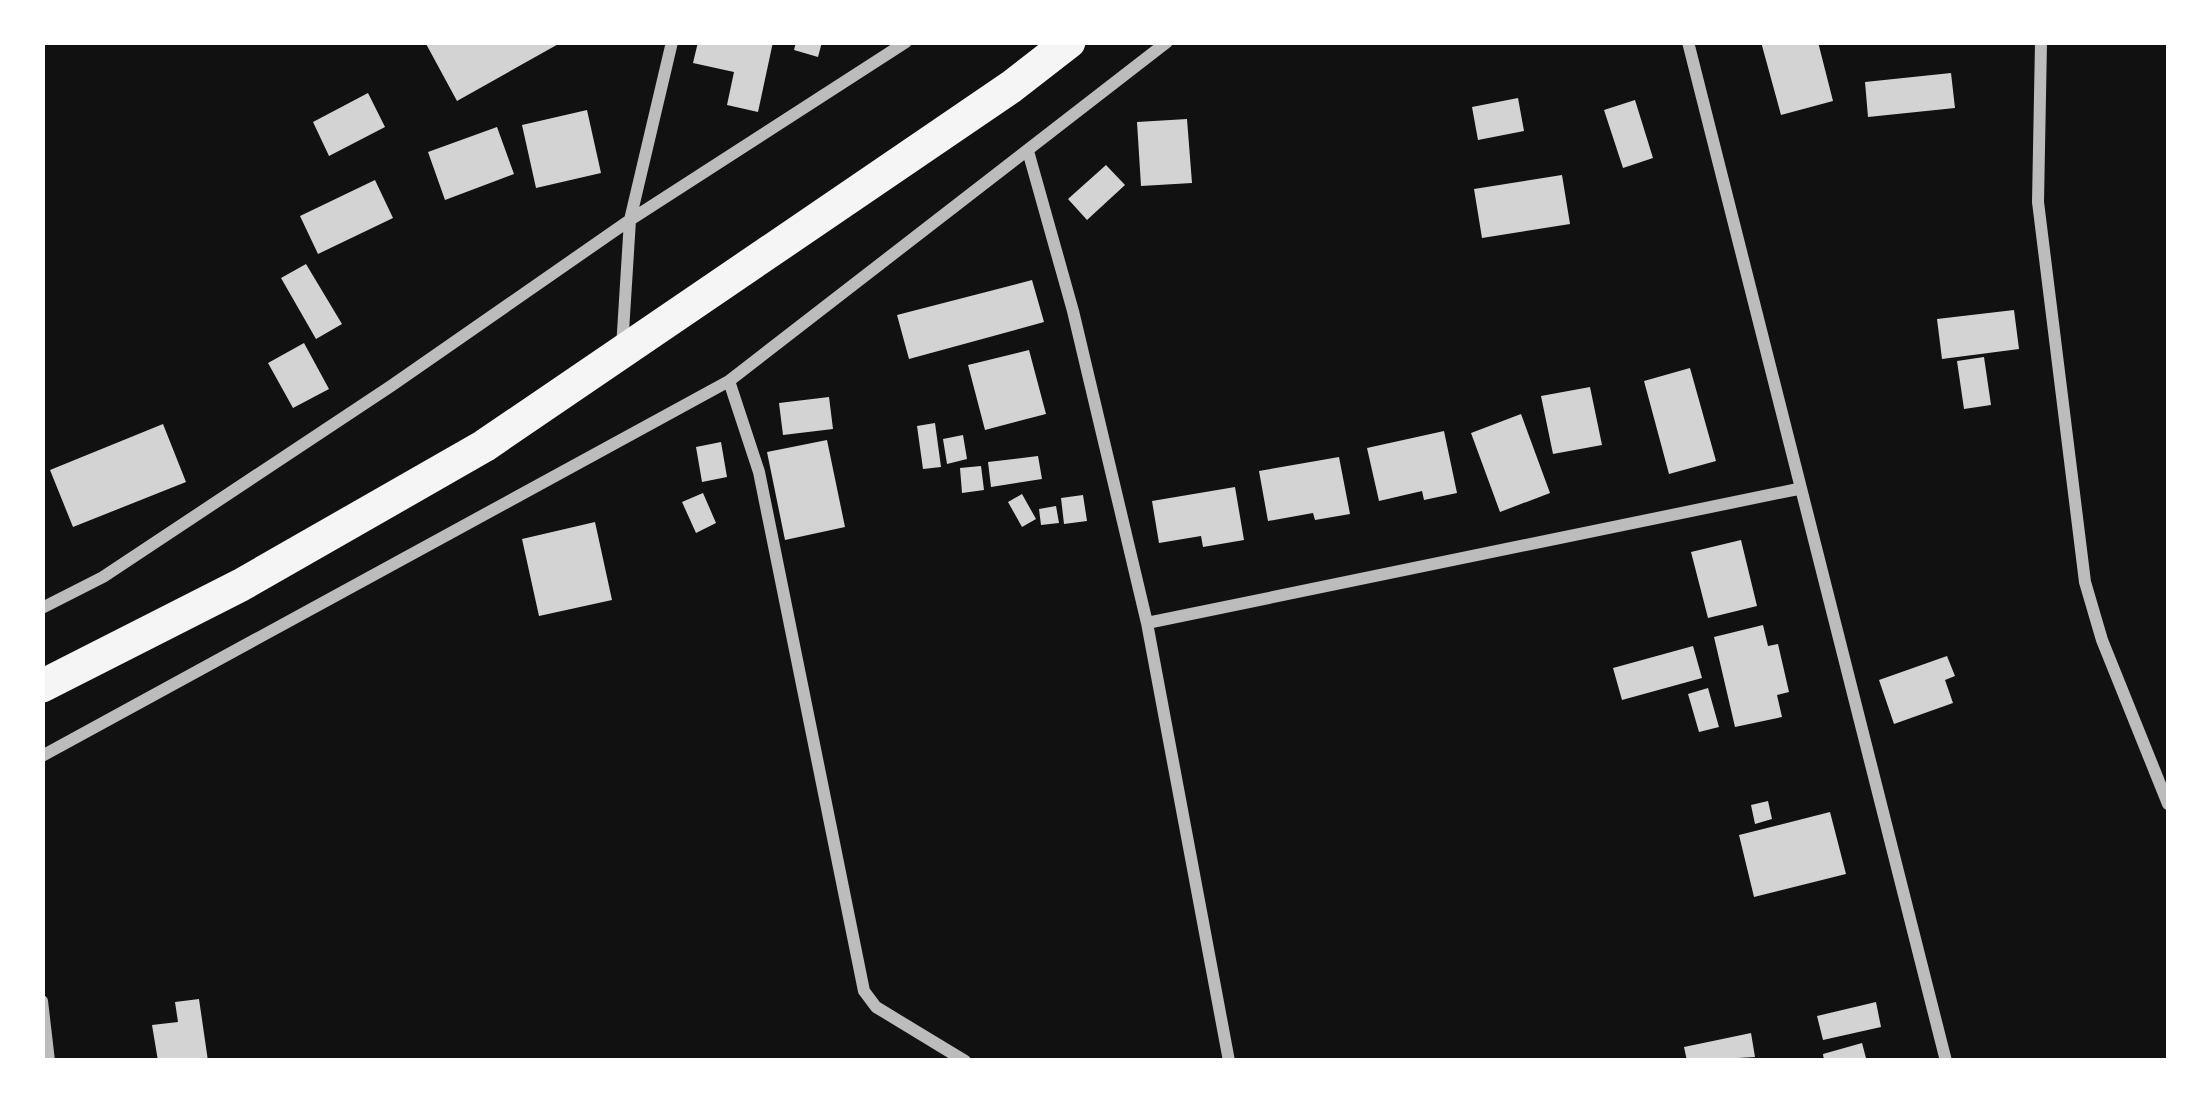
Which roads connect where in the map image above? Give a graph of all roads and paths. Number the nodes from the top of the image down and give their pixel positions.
1 (672, 42) edge
2 (906, 42) edge
3 (1069, 42) edge
4 (1167, 42) edge
5 (1688, 42) edge
6 (2041, 42) edge
7 (1028, 151) junction
8 (631, 220) junction
9 (622, 355) junction
10 (728, 381) junction
11 (1798, 489) junction
12 (42, 608) edge
13 (1147, 623) junction
14 (42, 686) edge
15 (42, 756) edge
16 (2168, 804) edge
17 (42, 1001) edge
18 (49, 1061) edge
19 (965, 1061) edge
20 (1229, 1061) edge
21 (1946, 1061) edge

1 - 8 street
2 - 8 street
3 - 9 highway
4 - 7 street
5 - 11 street
6 - 16 street
7 - 10 street
7 - 13 street
8 - 9 street
8 - 12 street
9 - 14 highway
10 - 15 street
10 - 19 street
11 - 13 street
11 - 21 street
13 - 20 street
17 - 18 street

